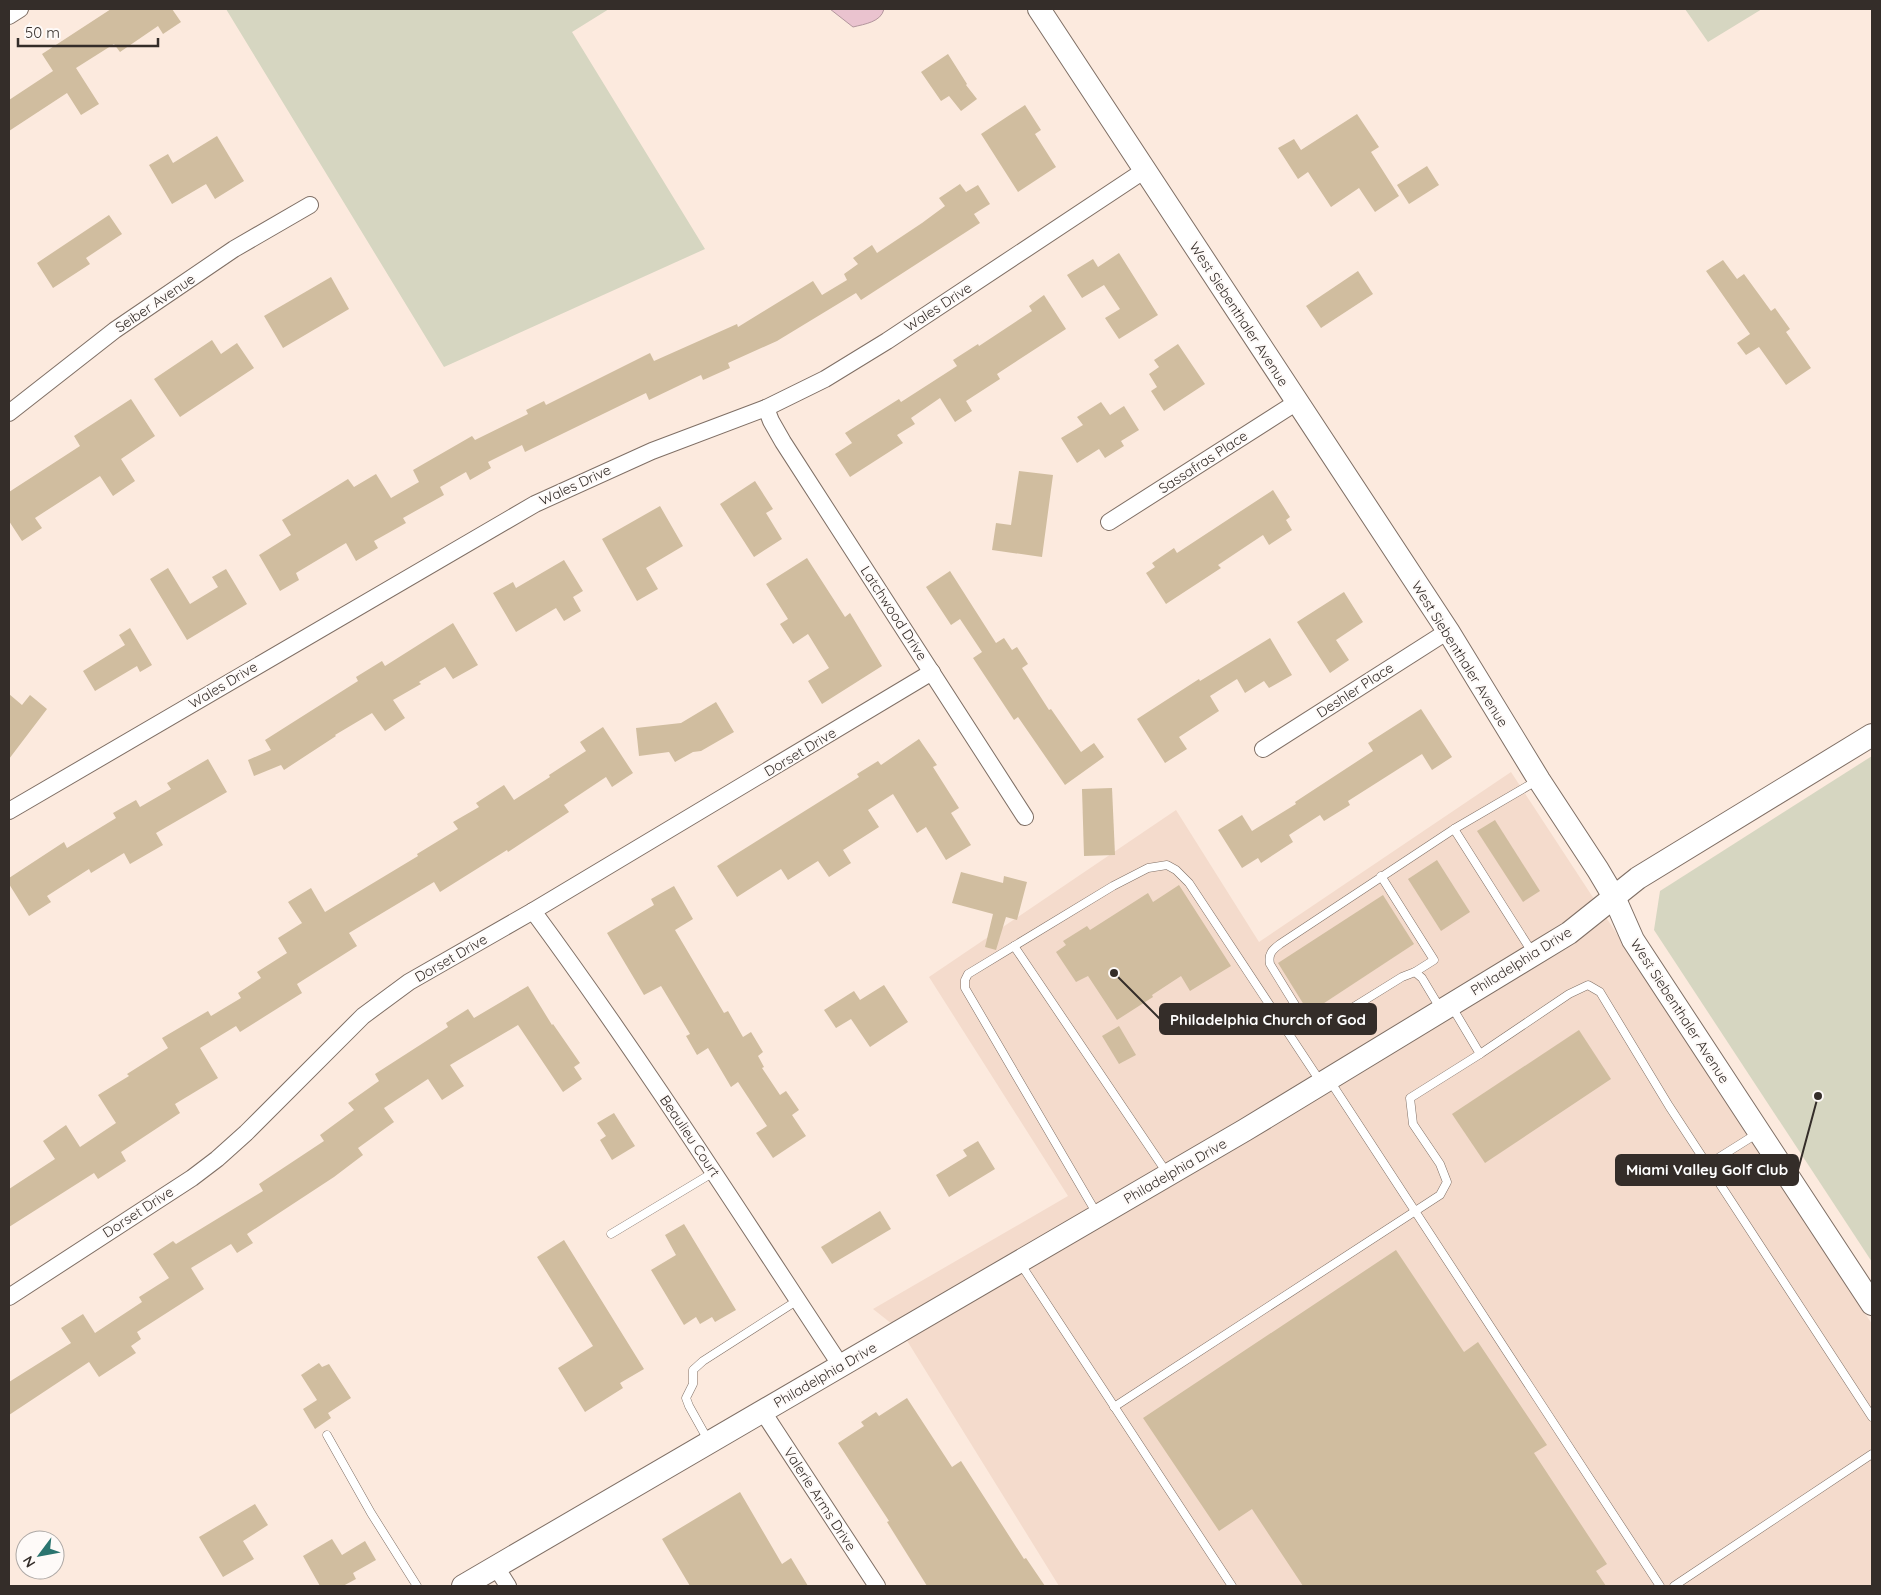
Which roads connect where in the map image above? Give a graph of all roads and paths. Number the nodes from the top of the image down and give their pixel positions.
1 (20, 9) edge
2 (1039, 9) edge
3 (9, 16) edge
4 (1145, 170) junction
5 (310, 205) dead end
6 (1297, 402) junction
7 (766, 408) junction
8 (9, 413) edge
9 (1109, 522) dead end
10 (1448, 631) junction
11 (932, 672) junction
12 (1872, 734) edge
13 (1263, 749) dead end
14 (1539, 780) junction
15 (9, 810) edge
16 (1026, 817) dead end
17 (1454, 828) junction
18 (1381, 876) junction
19 (1614, 897) junction
20 (533, 911) junction
21 (1014, 946) junction
22 (1533, 954) junction
23 (1415, 972) junction
24 (1446, 1007) junction
25 (1480, 1054) junction
26 (1325, 1081) junction
27 (1760, 1132) junction
28 (1707, 1165) junction
29 (715, 1172) junction
30 (1168, 1175) junction
31 (1416, 1212) junction
32 (1098, 1216) junction
33 (611, 1234) dead end
34 (1019, 1262) junction
35 (9, 1297) edge
36 (798, 1300) junction
37 (1872, 1304) edge
38 (841, 1366) junction
39 (1114, 1407) junction
40 (763, 1412) junction
41 (1872, 1417) edge
42 (327, 1435) dead end
43 (710, 1442) junction
44 (1872, 1454) edge
45 (496, 1567) junction
46 (418, 1586) edge
47 (463, 1586) edge
48 (508, 1586) edge
49 (877, 1586) edge
50 (1232, 1586) edge
51 (1660, 1586) edge
52 (1674, 1586) edge

1 - 3 street
2 - 4 main road, West Siebenthaler Avenue
4 - 6 main road, West Siebenthaler Avenue
4 - 7 street, Wales Drive
5 - 8 street, Seiber Avenue
6 - 9 street, Sassafras Place
6 - 10 main road, West Siebenthaler Avenue
7 - 11 street, Latchwood Drive
7 - 15 street, Wales Drive
10 - 13 street, Deshler Place
10 - 14 main road, West Siebenthaler Avenue
11 - 16 street, Latchwood Drive
11 - 20 street, Dorset Drive
12 - 19 main road, Philadelphia Drive
14 - 17 lane
14 - 19 main road, West Siebenthaler Avenue
17 - 18 lane
17 - 22 lane
18 - 23 lane
18 - 23 lane
19 - 22 main road, Philadelphia Drive
19 - 27 main road, West Siebenthaler Avenue
20 - 29 street, Beaulieu Court
20 - 35 street, Dorset Drive
21 - 26 lane
21 - 30 lane
21 - 32 lane
22 - 24 main road, Philadelphia Drive
23 - 24 lane
24 - 25 lane
24 - 26 main road, Philadelphia Drive
25 - 28 lane
25 - 31 lane
26 - 30 main road, Philadelphia Drive
26 - 31 lane
27 - 28 lane
27 - 37 main road, West Siebenthaler Avenue
28 - 41 lane
29 - 33 lane
29 - 36 street, Beaulieu Court
30 - 32 main road, Philadelphia Drive
31 - 39 lane
31 - 51 lane
32 - 34 main road, Philadelphia Drive
34 - 38 main road, Philadelphia Drive
34 - 39 lane
36 - 38 street, Beaulieu Court
36 - 43 lane
38 - 40 main road, Philadelphia Drive
39 - 50 lane
40 - 43 main road, Philadelphia Drive
40 - 49 street, Valerie Arms Drive
42 - 46 lane
43 - 45 main road, Philadelphia Drive
44 - 52 lane
45 - 47 main road, Philadelphia Drive
45 - 48 street

